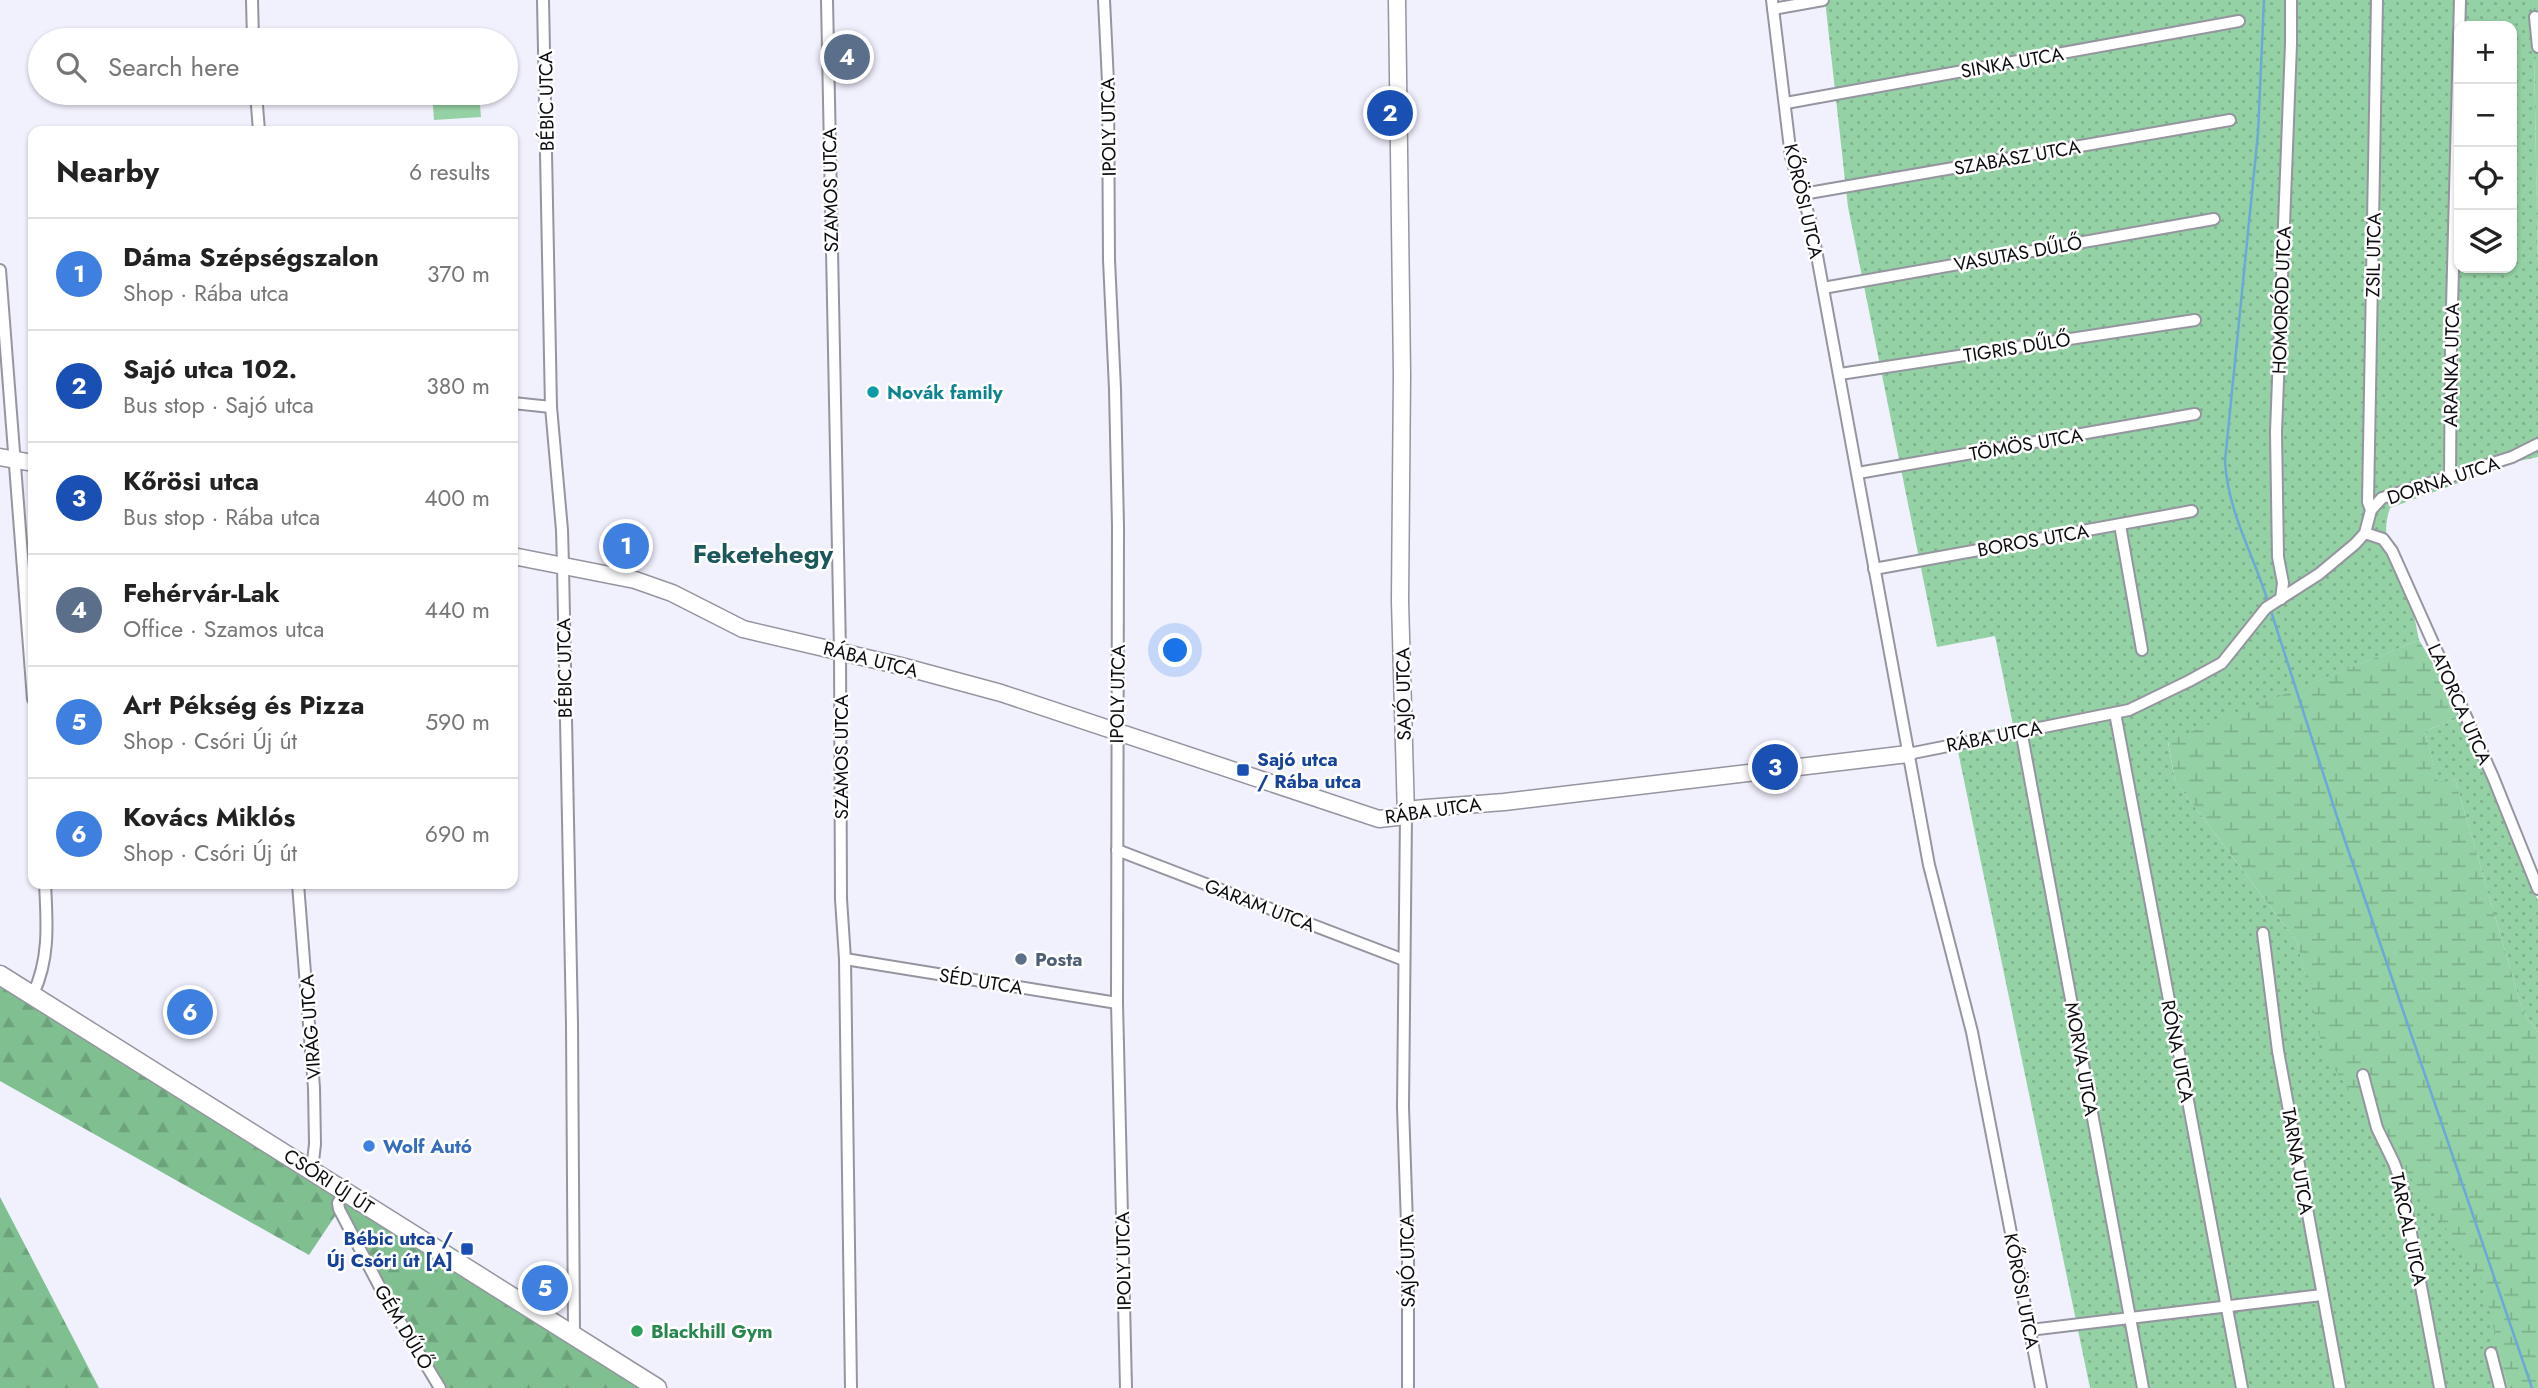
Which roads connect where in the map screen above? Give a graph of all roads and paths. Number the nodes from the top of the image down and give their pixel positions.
1 (252, 0) edge
2 (543, 0) edge
3 (827, 0) edge
4 (1104, 0) edge
5 (1397, 0) edge
6 (1823, 0) edge
7 (2291, 0) edge
8 (2377, 0) edge
9 (2460, 0) edge
10 (1772, 4) edge
11 (2535, 17) dead end
12 (2239, 21) dead end
13 (253, 28) edge
14 (2538, 47) edge
15 (1786, 103) junction
16 (257, 105) edge
17 (2230, 120) dead end
18 (259, 126) edge
19 (1803, 194) junction
20 (2214, 219) dead end
21 (0, 270) edge
22 (1823, 288) junction
23 (2195, 320) dead end
24 (1840, 374) junction
25 (518, 403) edge
26 (551, 407) junction
27 (2195, 414) dead end
28 (2538, 444) edge
29 (7, 458) edge
30 (28, 462) edge
31 (1858, 473) junction
32 (2450, 478) junction
33 (2371, 510) junction
34 (2192, 511) dead end
35 (2120, 524) junction
36 (2365, 533) junction
37 (518, 557) edge
38 (563, 566) junction
39 (1874, 569) junction
40 (2273, 604) junction
41 (2142, 650) dead end
42 (840, 651) junction
43 (28, 653) edge
44 (2115, 713) junction
45 (2021, 730) junction
46 (1117, 732) junction
47 (1908, 754) junction
48 (1406, 816) junction
49 (1117, 850) junction
50 (46, 889) edge
51 (298, 889) edge
52 (2538, 889) edge
53 (2263, 933) dead end
54 (845, 959) junction
55 (1404, 960) junction
56 (0, 975) edge
57 (33, 994) junction
58 (1117, 1003) junction
59 (2363, 1075) dead end
60 (312, 1171) junction
61 (345, 1192) junction
62 (2322, 1295) junction
63 (2226, 1307) junction
64 (2130, 1319) junction
65 (2029, 1330) junction
66 (574, 1336) junction
67 (2491, 1353) dead end
68 (440, 1388) edge
69 (657, 1388) edge
70 (851, 1388) edge
71 (1126, 1388) edge
72 (1408, 1388) edge
73 (2041, 1388) edge
74 (2143, 1388) edge
75 (2242, 1388) edge
76 (2340, 1388) edge
77 (2440, 1388) edge
78 (2500, 1388) edge

1 - 13 street
2 - 26 street, BÉBIC UTCA
3 - 42 street, SZAMOS UTCA
4 - 46 street, IPOLY UTCA
5 - 48 street, SAJÓ UTCA
6 - 10 street
7 - 40 street, HOMORÓD UTCA
8 - 33 street, ZSIL UTCA
9 - 32 street, ARANKA UTCA
10 - 15 street, KŐRÖSI UTCA
11 - 14 street
12 - 15 street, SINKA UTCA
15 - 19 street, KŐRÖSI UTCA
16 - 18 street
17 - 19 street, SZABÁSZ UTCA
19 - 22 street, KŐRÖSI UTCA
20 - 22 street, VASUTAS DŰLŐ
21 - 29 street
22 - 24 street, KŐRÖSI UTCA
23 - 24 street, TIGRIS DŰLŐ
24 - 31 street, KŐRÖSI UTCA
25 - 26 street
26 - 38 street, BÉBIC UTCA
27 - 31 street, TÖMÖS UTCA
28 - 32 street, DORNA UTCA
29 - 30 street
29 - 43 street
31 - 39 street, KŐRÖSI UTCA
32 - 33 street, DORNA UTCA
33 - 36 street, DORNA UTCA
34 - 35 street, BOROS UTCA
35 - 39 street, BOROS UTCA
35 - 41 street
36 - 40 street
36 - 52 street, LATORCA UTCA
37 - 38 street, RÁBA UTCA
38 - 42 street, RÁBA UTCA
38 - 66 street, BÉBIC UTCA
39 - 47 street, KŐRÖSI UTCA
40 - 44 street, RÁBA UTCA
42 - 46 street, RÁBA UTCA
42 - 54 street, SZAMOS UTCA
44 - 45 street, RÁBA UTCA
44 - 63 street, RÓNA UTCA
45 - 47 street, RÁBA UTCA
45 - 64 street, MORVA UTCA
46 - 48 street, RÁBA UTCA
46 - 49 street, IPOLY UTCA
47 - 48 street, RÁBA UTCA
47 - 65 street, KŐRÖSI UTCA
48 - 55 street, SAJÓ UTCA
49 - 55 street, GARAM UTCA
49 - 58 street, IPOLY UTCA
50 - 57 street
51 - 60 street, VIRÁG UTCA
53 - 62 street, TARNA UTCA
54 - 58 street, SÉD UTCA
54 - 70 street, SZAMOS UTCA
55 - 72 street, SAJÓ UTCA
56 - 57 main road, CSÓRI ÚJ ÚT
57 - 60 main road, CSÓRI ÚJ ÚT
58 - 71 street, IPOLY UTCA
59 - 77 street, TARCAL UTCA
60 - 61 main road, CSÓRI ÚJ ÚT
61 - 66 main road, CSÓRI ÚJ ÚT
61 - 68 street, GÉM DŰLŐ
62 - 63 street
62 - 76 street, TARNA UTCA
63 - 64 street
63 - 75 street, RÓNA UTCA
64 - 65 street
64 - 74 street, MORVA UTCA
65 - 73 street, KŐRÖSI UTCA
66 - 69 main road, CSÓRI ÚJ ÚT
67 - 78 street

